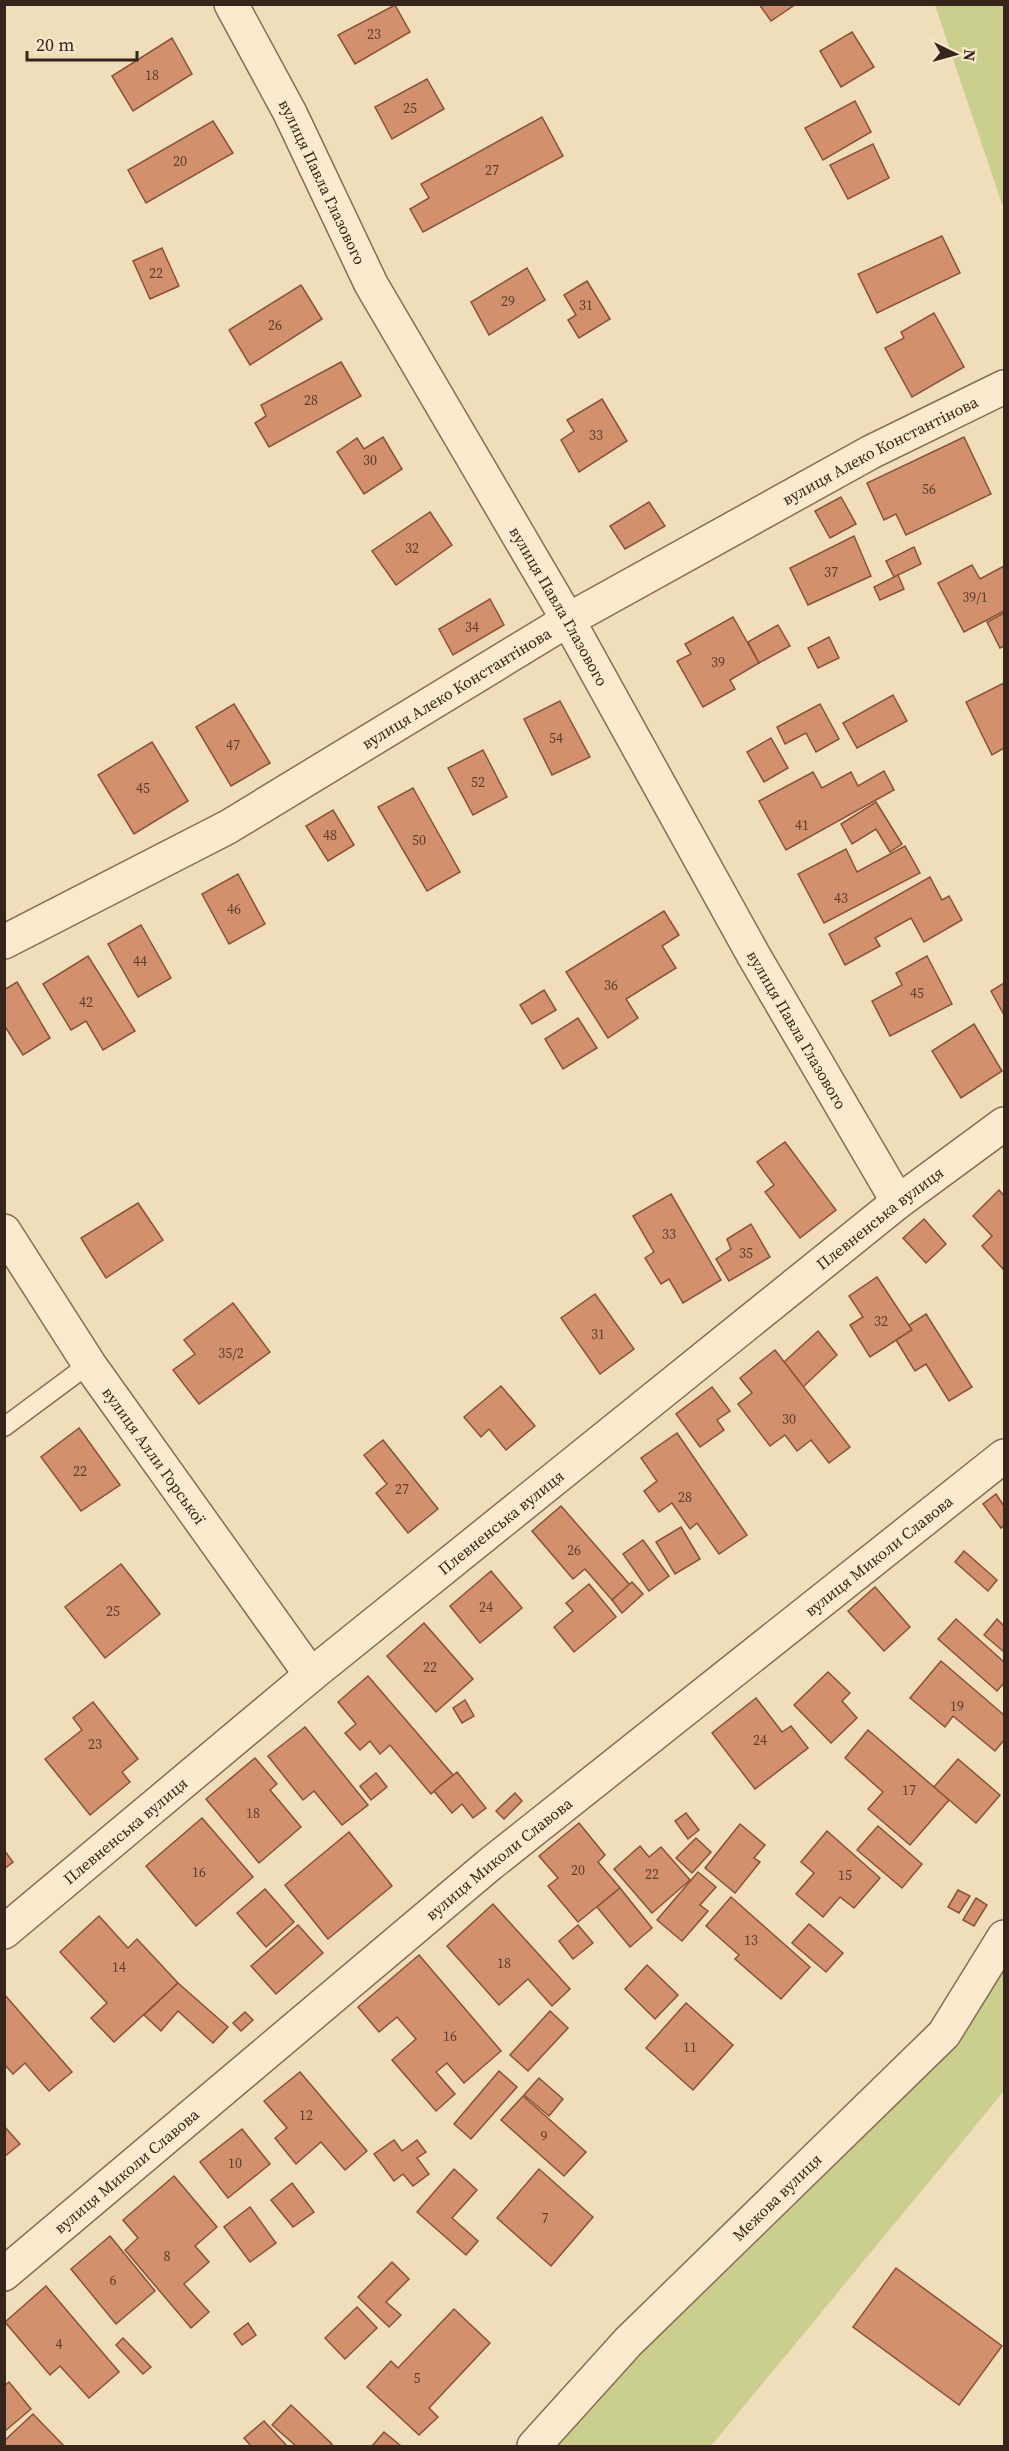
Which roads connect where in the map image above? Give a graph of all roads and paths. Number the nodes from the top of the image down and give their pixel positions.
1 (231, 4) edge
2 (1005, 387) edge
3 (568, 620) junction
4 (4, 942) edge
5 (1005, 1124) edge
6 (897, 1202) junction
7 (4, 1231) edge
8 (88, 1364) junction
9 (4, 1426) edge
10 (1005, 1456) edge
11 (311, 1675) junction
12 (4, 1932) edge
13 (1005, 1937) edge
14 (4, 2274) edge
15 (534, 2446) edge

1 - 3 street, вулиця Павла Глазового
2 - 3 street, вулиця Алеко Константінова
3 - 4 street, вулиця Алеко Константінова
3 - 6 street, вулиця Павла Глазового
5 - 6 street, Плевненська вулиця
6 - 11 street, Плевненська вулиця
7 - 8 street, вулиця Алли Горської
8 - 9 lane
8 - 11 street, вулиця Алли Горської
10 - 14 street, вулиця Миколи Славова
11 - 12 street, Плевненська вулиця
13 - 15 street, Межова вулиця

